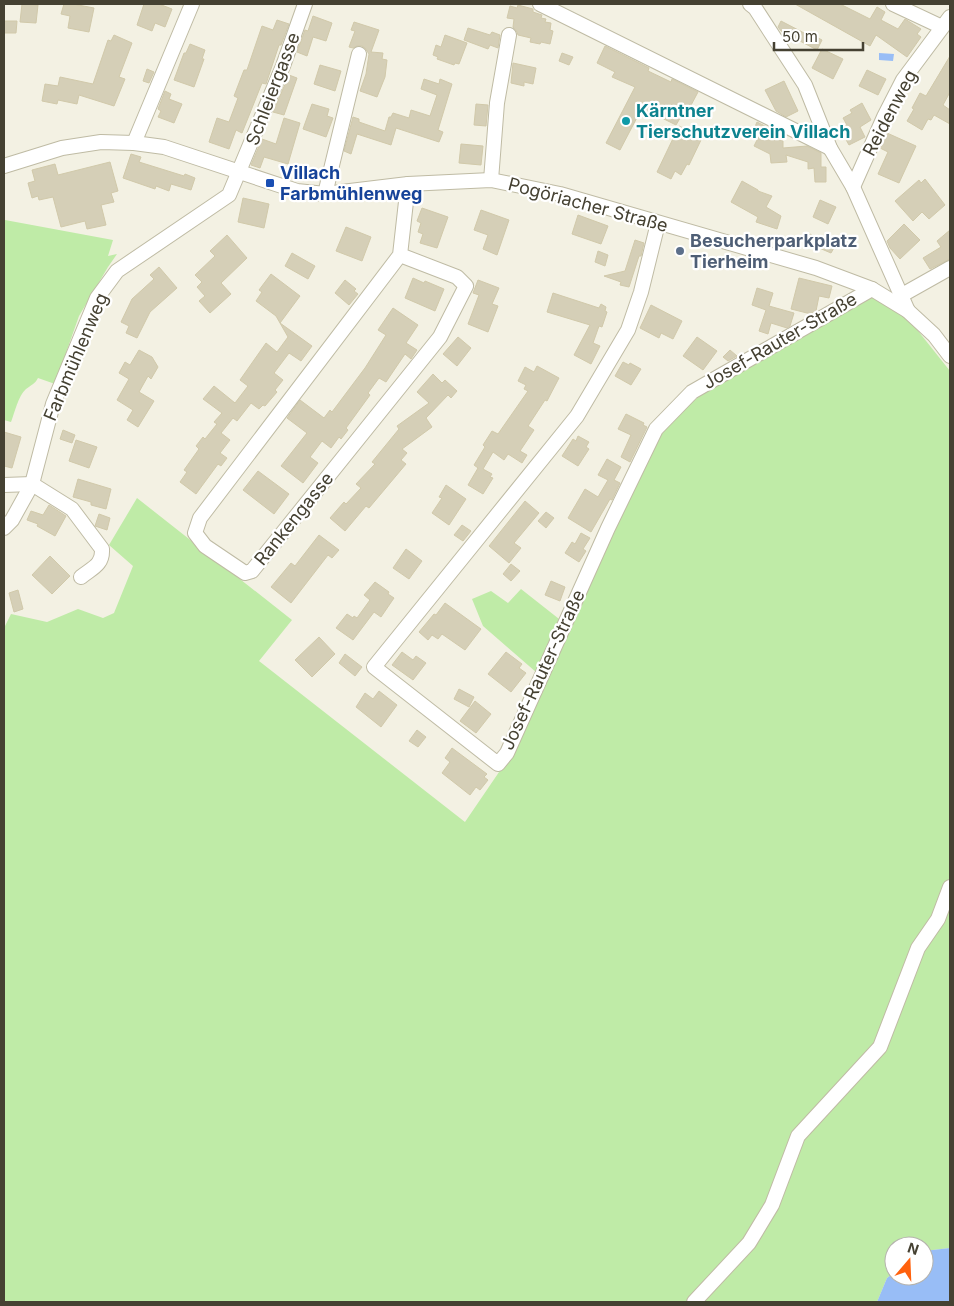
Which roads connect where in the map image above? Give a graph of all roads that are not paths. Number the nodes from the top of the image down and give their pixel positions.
1 (192, 4) edge
2 (305, 4) edge
3 (540, 4) edge
4 (893, 4) edge
5 (754, 5) edge
6 (946, 22) edge
7 (509, 35) dead end
8 (359, 54) dead end
9 (134, 143) junction
10 (830, 148) junction
11 (4, 166) edge
12 (239, 173) junction
13 (491, 180) junction
14 (408, 184) junction
15 (852, 187) junction
16 (325, 194) junction
17 (658, 223) junction
18 (400, 255) junction
19 (950, 268) edge
20 (872, 289) junction
21 (902, 295) junction
22 (908, 311) junction
23 (950, 356) edge
24 (32, 484) junction
25 (4, 485) edge
26 (4, 528) edge
27 (81, 577) dead end
28 (950, 887) edge
29 (694, 1302) edge

1 - 9 street
2 - 12 street, Schleiergasse
3 - 10 street
4 - 6 street
5 - 10 street
6 - 15 street, Reidenweg
7 - 13 street, Pogöriacher Straße
8 - 16 street
9 - 11 street, Pogöriacher Straße
9 - 12 street, Pogöriacher Straße
10 - 15 street
12 - 16 street, Pogöriacher Straße
12 - 24 street, Farbmühlenweg
13 - 14 street, Pogöriacher Straße
13 - 17 street, Pogöriacher Straße
14 - 16 street, Pogöriacher Straße
14 - 18 street
15 - 21 street
17 - 20 street, Pogöriacher Straße
17 - 20 street, Josef-Rauter-Straße
18 - 18 street, Rankengasse
19 - 21 street
20 - 22 street, Pogöriacher Straße
21 - 22 street
22 - 23 street, Pogöriacher Straße
24 - 25 street
24 - 26 street, Farbmühlenweg
24 - 27 street
28 - 29 street

